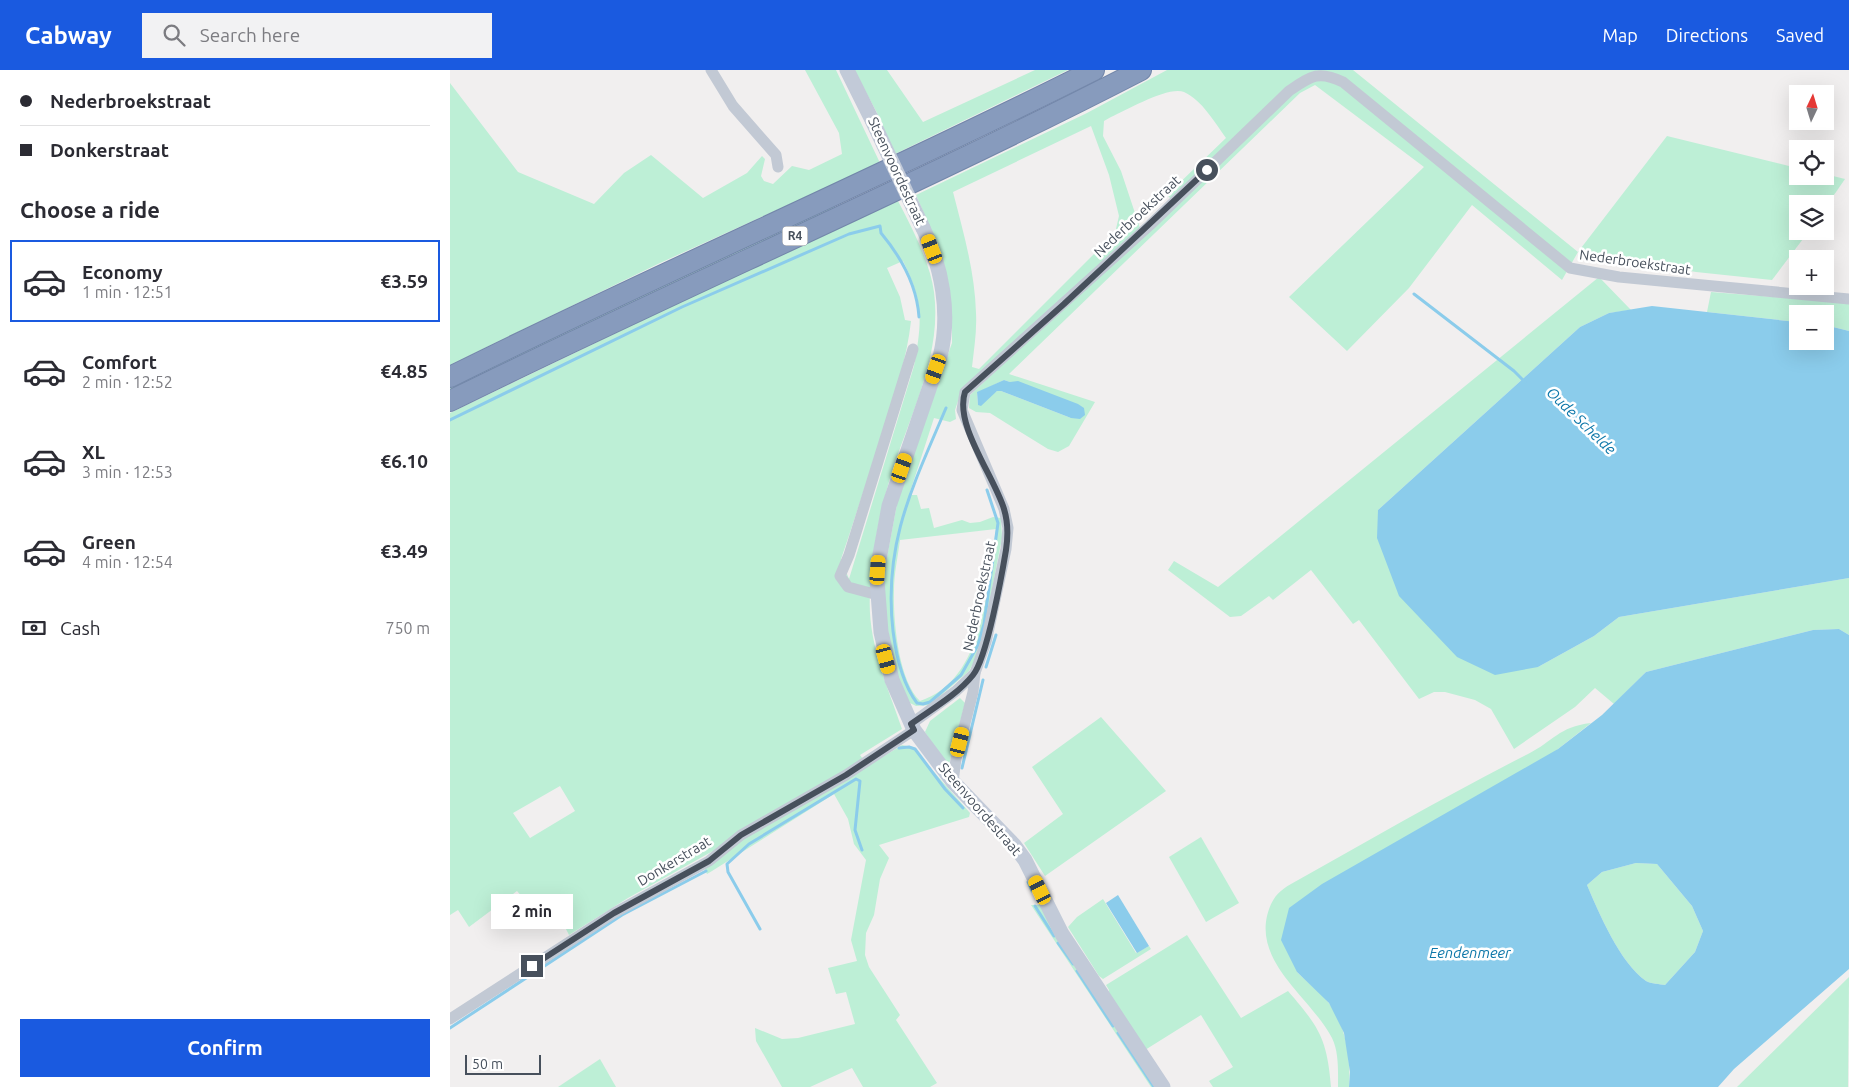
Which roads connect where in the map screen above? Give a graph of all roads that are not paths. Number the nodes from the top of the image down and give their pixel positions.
1 (711, 70) edge
2 (848, 70) edge
3 (1094, 70) edge
4 (1141, 70) edge
5 (778, 167) dead end
6 (1849, 299) edge
7 (913, 349) dead end
8 (450, 377) edge
9 (450, 401) edge
10 (878, 595) junction
11 (974, 673) junction
12 (912, 727) junction
13 (953, 782) junction
14 (450, 1019) edge
15 (1163, 1087) edge

1 - 5 street
2 - 10 street, Steenvoordestraat, bridge
3 - 8 highway, R4
4 - 9 highway, R4
6 - 11 street, Nederbroekstraat
7 - 10 street
10 - 12 street, Steenvoordestraat
11 - 12 street, Donkerstraat
11 - 13 street, Nederbroekstraat
12 - 13 street, Steenvoordestraat
12 - 14 street, Donkerstraat
13 - 15 street, Steenvoordestraat

